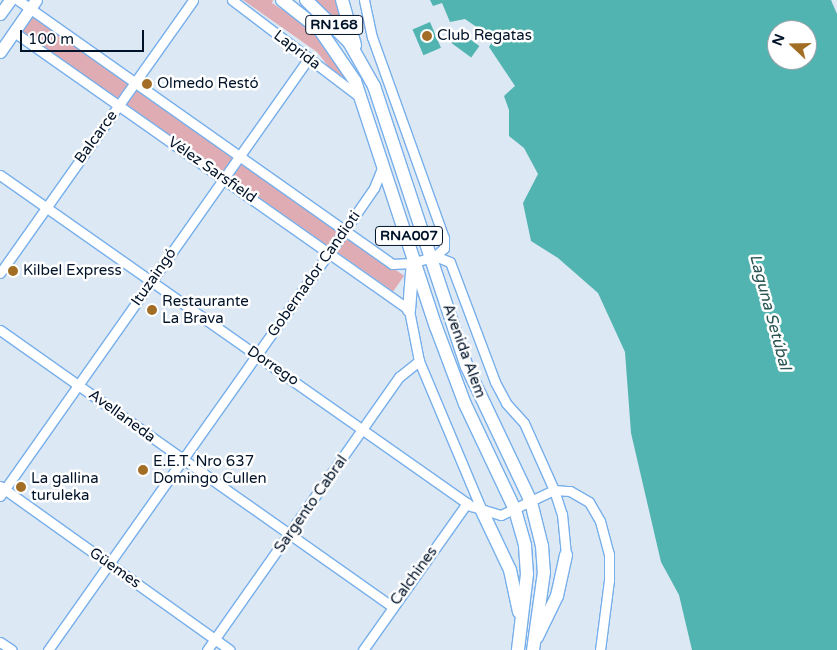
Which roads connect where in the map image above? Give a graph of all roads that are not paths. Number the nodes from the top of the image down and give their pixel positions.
1 (10, 0) edge
2 (18, 0) edge
3 (193, 0) edge
4 (232, 0) edge
5 (282, 0) edge
6 (306, 0) edge
7 (342, 0) edge
8 (364, 0) edge
9 (33, 5) edge
10 (0, 14) edge
11 (14, 32) junction
12 (0, 52) edge
13 (358, 55) junction
14 (308, 59) junction
15 (134, 82) junction
16 (364, 100) junction
17 (120, 104) junction
18 (240, 156) junction
19 (384, 164) junction
20 (0, 175) edge
21 (224, 178) junction
22 (45, 207) junction
23 (344, 230) junction
24 (328, 253) junction
25 (433, 257) junction
26 (414, 259) junction
27 (0, 273) edge
28 (150, 281) junction
29 (409, 310) junction
30 (0, 330) edge
31 (256, 355) junction
32 (419, 361) junction
33 (79, 385) junction
34 (364, 429) junction
35 (183, 460) junction
36 (2, 490) edge
37 (554, 490) junction
38 (531, 502) junction
39 (467, 503) junction
40 (515, 510) junction
41 (482, 511) junction
42 (290, 534) junction
43 (566, 555) joint
44 (110, 564) junction
45 (392, 607) junction
46 (214, 639) junction
47 (0, 642) edge
48 (519, 645) edge
49 (533, 647) edge
50 (12, 650) edge
51 (48, 650) edge
52 (206, 650) edge
53 (230, 650) edge
54 (363, 650) edge
55 (600, 650) edge

1 - 10 main road
2 - 9 street, Vélez Sarsfield
3 - 15 street, Balcarce
4 - 14 street, Laprida
5 - 16 highway, RNA007
6 - 13 highway, RN168
7 - 13 highway
8 - 25 street
9 - 11 main road
9 - 15 street, Vélez Sarsfield
11 - 12 main road
11 - 17 street, Vélez Sarsfield
13 - 25 highway, Avenida Alem / RNA007
14 - 16 street, Laprida
14 - 18 street, Ituzaingó
15 - 17 street, Balcarce
15 - 18 street, Vélez Sarsfield
16 - 19 highway, Avenida Alem / RNA007
17 - 21 street, Vélez Sarsfield
17 - 22 street, Balcarce
18 - 21 street, Ituzaingó
18 - 23 street, Vélez Sarsfield
19 - 23 street, Gobernador Candioti
19 - 26 highway, Avenida Alem / RNA007
20 - 22 street, Dorrego
21 - 24 street, Vélez Sarsfield
21 - 28 street, Ituzaingó
22 - 27 street, Balcarce
22 - 28 street, Dorrego
23 - 24 street, Gobernador Candioti
23 - 26 street, Vélez Sarsfield
24 - 29 street, Vélez Sarsfield
24 - 31 street, Gobernador Candioti
25 - 26 street
25 - 37 street
25 - 38 highway, Avenida Alem / RNA007
26 - 29 highway
26 - 40 highway, Avenida Alem / RNA007
28 - 31 street, Dorrego
28 - 33 street, Ituzaingó
29 - 32 street
30 - 33 street, Avellaneda
31 - 34 street, Dorrego
31 - 35 street, Gobernador Candioti
32 - 34 street, Sargento Cabral
32 - 41 street
33 - 35 street, Avellaneda
33 - 36 street, Ituzaingó
34 - 39 street, Dorrego
34 - 42 street, Sargento Cabral
35 - 42 street, Avellaneda
35 - 44 street, Gobernador Candioti
36 - 44 street, Güemes
37 - 38 street, Dorrego
37 - 43 street
37 - 55 street
38 - 40 street, Dorrego
38 - 49 highway, Avenida Alem / RNA007
39 - 41 street, Dorrego
39 - 45 street, Calchines
40 - 41 street, Dorrego
40 - 48 highway, Avenida Alem / RNA007
41 - 48 highway
42 - 45 street, Avellaneda
42 - 46 street, Sargento Cabral
43 - 49 highway
44 - 46 street, Güemes
44 - 51 street, Gobernador Candioti
45 - 54 street, Calchines
46 - 52 street, Sargento Cabral
46 - 53 street, Güemes
47 - 50 street

